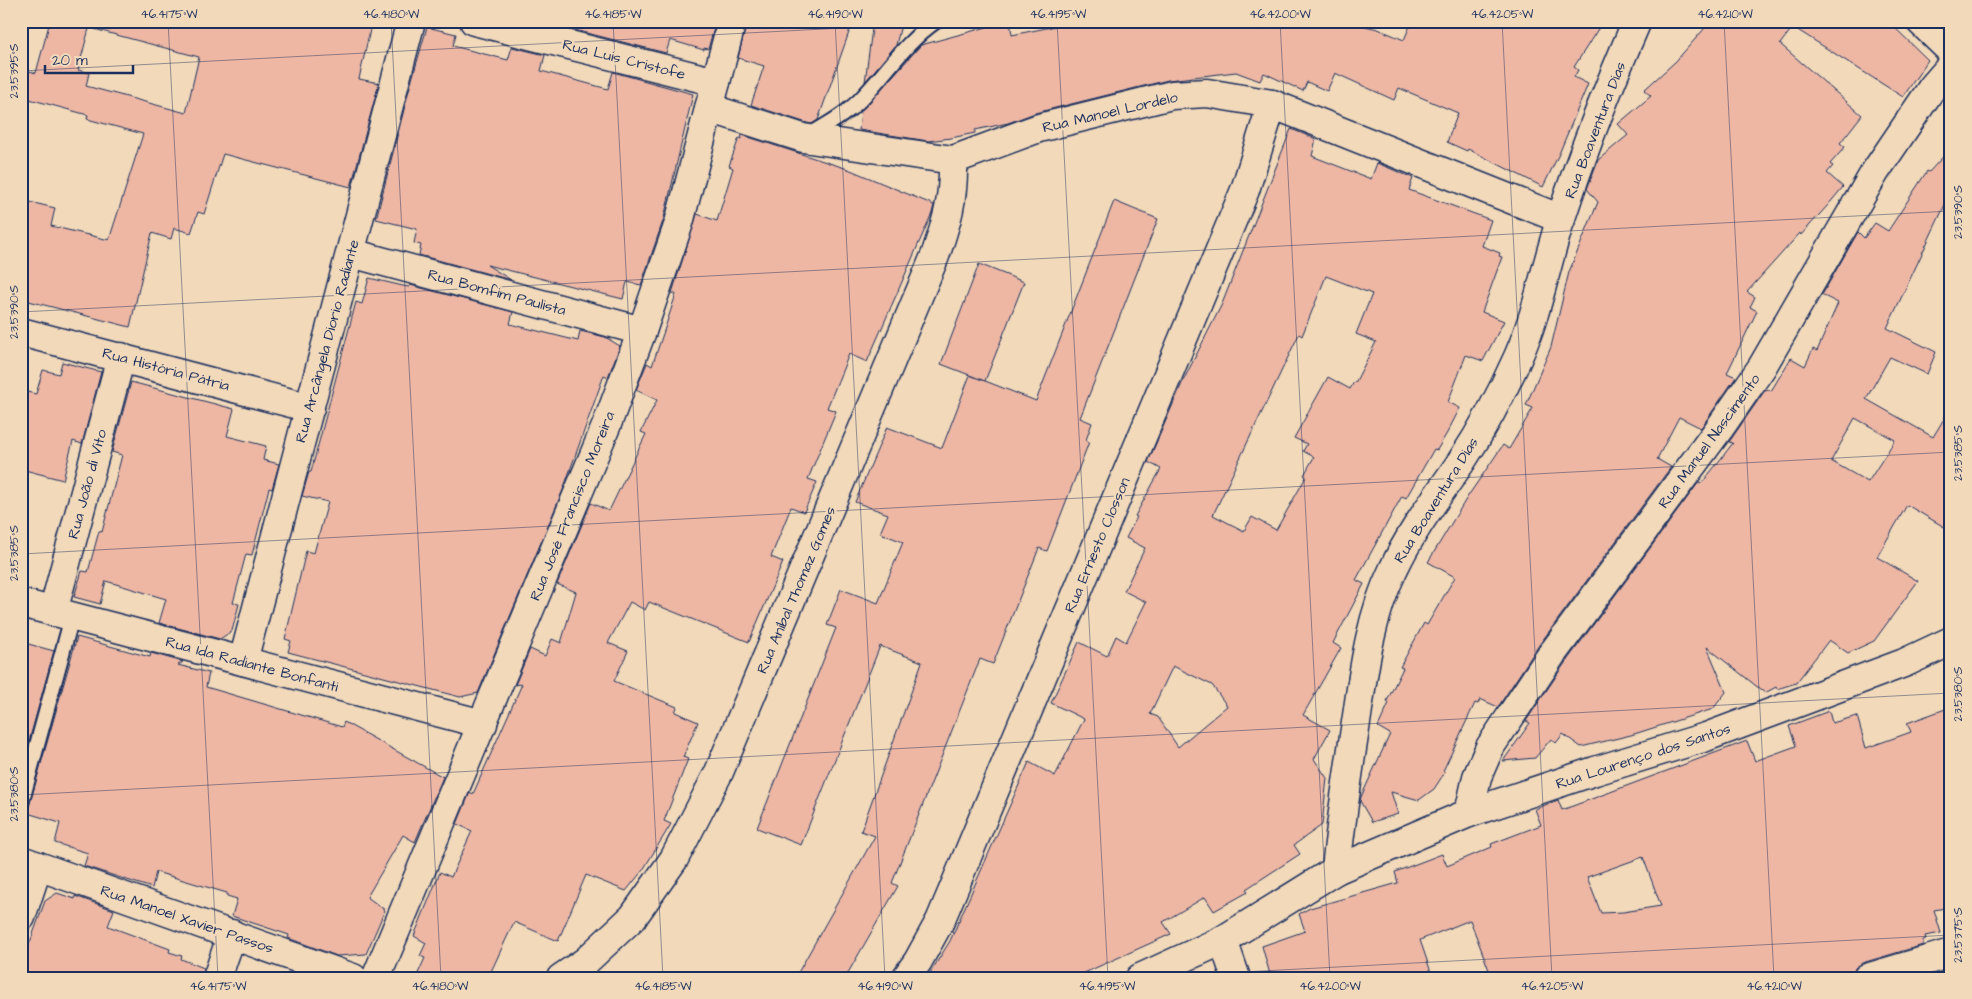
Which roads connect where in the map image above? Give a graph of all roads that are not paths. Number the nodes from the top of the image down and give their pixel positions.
1 (411, 21) edge
2 (474, 21) edge
3 (732, 21) edge
4 (936, 21) edge
5 (1637, 21) edge
6 (1920, 21) edge
7 (515, 26) edge
8 (1951, 51) edge
9 (1951, 66) edge
10 (712, 95) junction
11 (1272, 104) junction
12 (803, 138) junction
13 (953, 160) junction
14 (1561, 219) junction
15 (351, 253) junction
16 (21, 332) edge
17 (642, 332) junction
18 (121, 357) junction
19 (310, 408) junction
20 (21, 603) edge
21 (62, 614) junction
22 (1951, 641) edge
23 (243, 661) junction
24 (482, 724) junction
25 (21, 804) edge
26 (1469, 813) junction
27 (30, 863) edge
28 (1336, 870) junction
29 (21, 917) edge
30 (232, 934) junction
31 (1223, 940) junction
32 (1951, 953) edge
33 (217, 978) edge
34 (353, 978) edge
35 (376, 978) edge
36 (561, 978) edge
37 (906, 978) edge
38 (1140, 978) edge
39 (1236, 978) edge
40 (1867, 978) edge

1 - 15 street, Rua Arcângela Diorio Radiante
2 - 7 street, Rua Luis Cristofe
3 - 10 street, Rua José Francisco Moreira
4 - 12 lane
5 - 14 street, Rua Boaventura Dias
6 - 8 street
7 - 10 street, Rua Luis Cristofe
9 - 26 street, Rua Manuel Nascimento
10 - 12 street, Rua Manoel Lordelo
10 - 17 street, Rua José Francisco Moreira
11 - 13 street, Rua Manoel Lordelo
11 - 14 street, Rua Manoel Lordelo
11 - 37 street, Rua Ernesto Closson
12 - 13 street, Rua Manoel Lordelo
13 - 36 street, Rua Aníbal Thomaz Gomes
14 - 28 street, Rua Boaventura Dias
15 - 17 street, Rua Bomfim Paulista
15 - 19 street, Rua Arcângela Diorio Radiante
16 - 18 street, Rua História Pátria
17 - 24 street, Rua José Francisco Moreira
18 - 19 street, Rua História Pátria
18 - 21 street, Rua João di Vito
19 - 23 street, Rua Arcângela Diorio Radiante
20 - 21 street, Rua Ida Radiante Bonfanti
21 - 23 street, Rua Ida Radiante Bonfanti
21 - 25 lane
22 - 26 street, Rua Lourenço dos Santos
23 - 24 street, Rua Ida Radiante Bonfanti
24 - 35 street, Rua José Francisco Moreira
26 - 28 street, Rua Lourenço dos Santos
27 - 29 street
27 - 30 street, Rua Manoel Xavier Passos
28 - 31 street
30 - 33 street
30 - 34 street, Rua Manoel Xavier Passos
31 - 38 street
31 - 39 street
32 - 40 street

